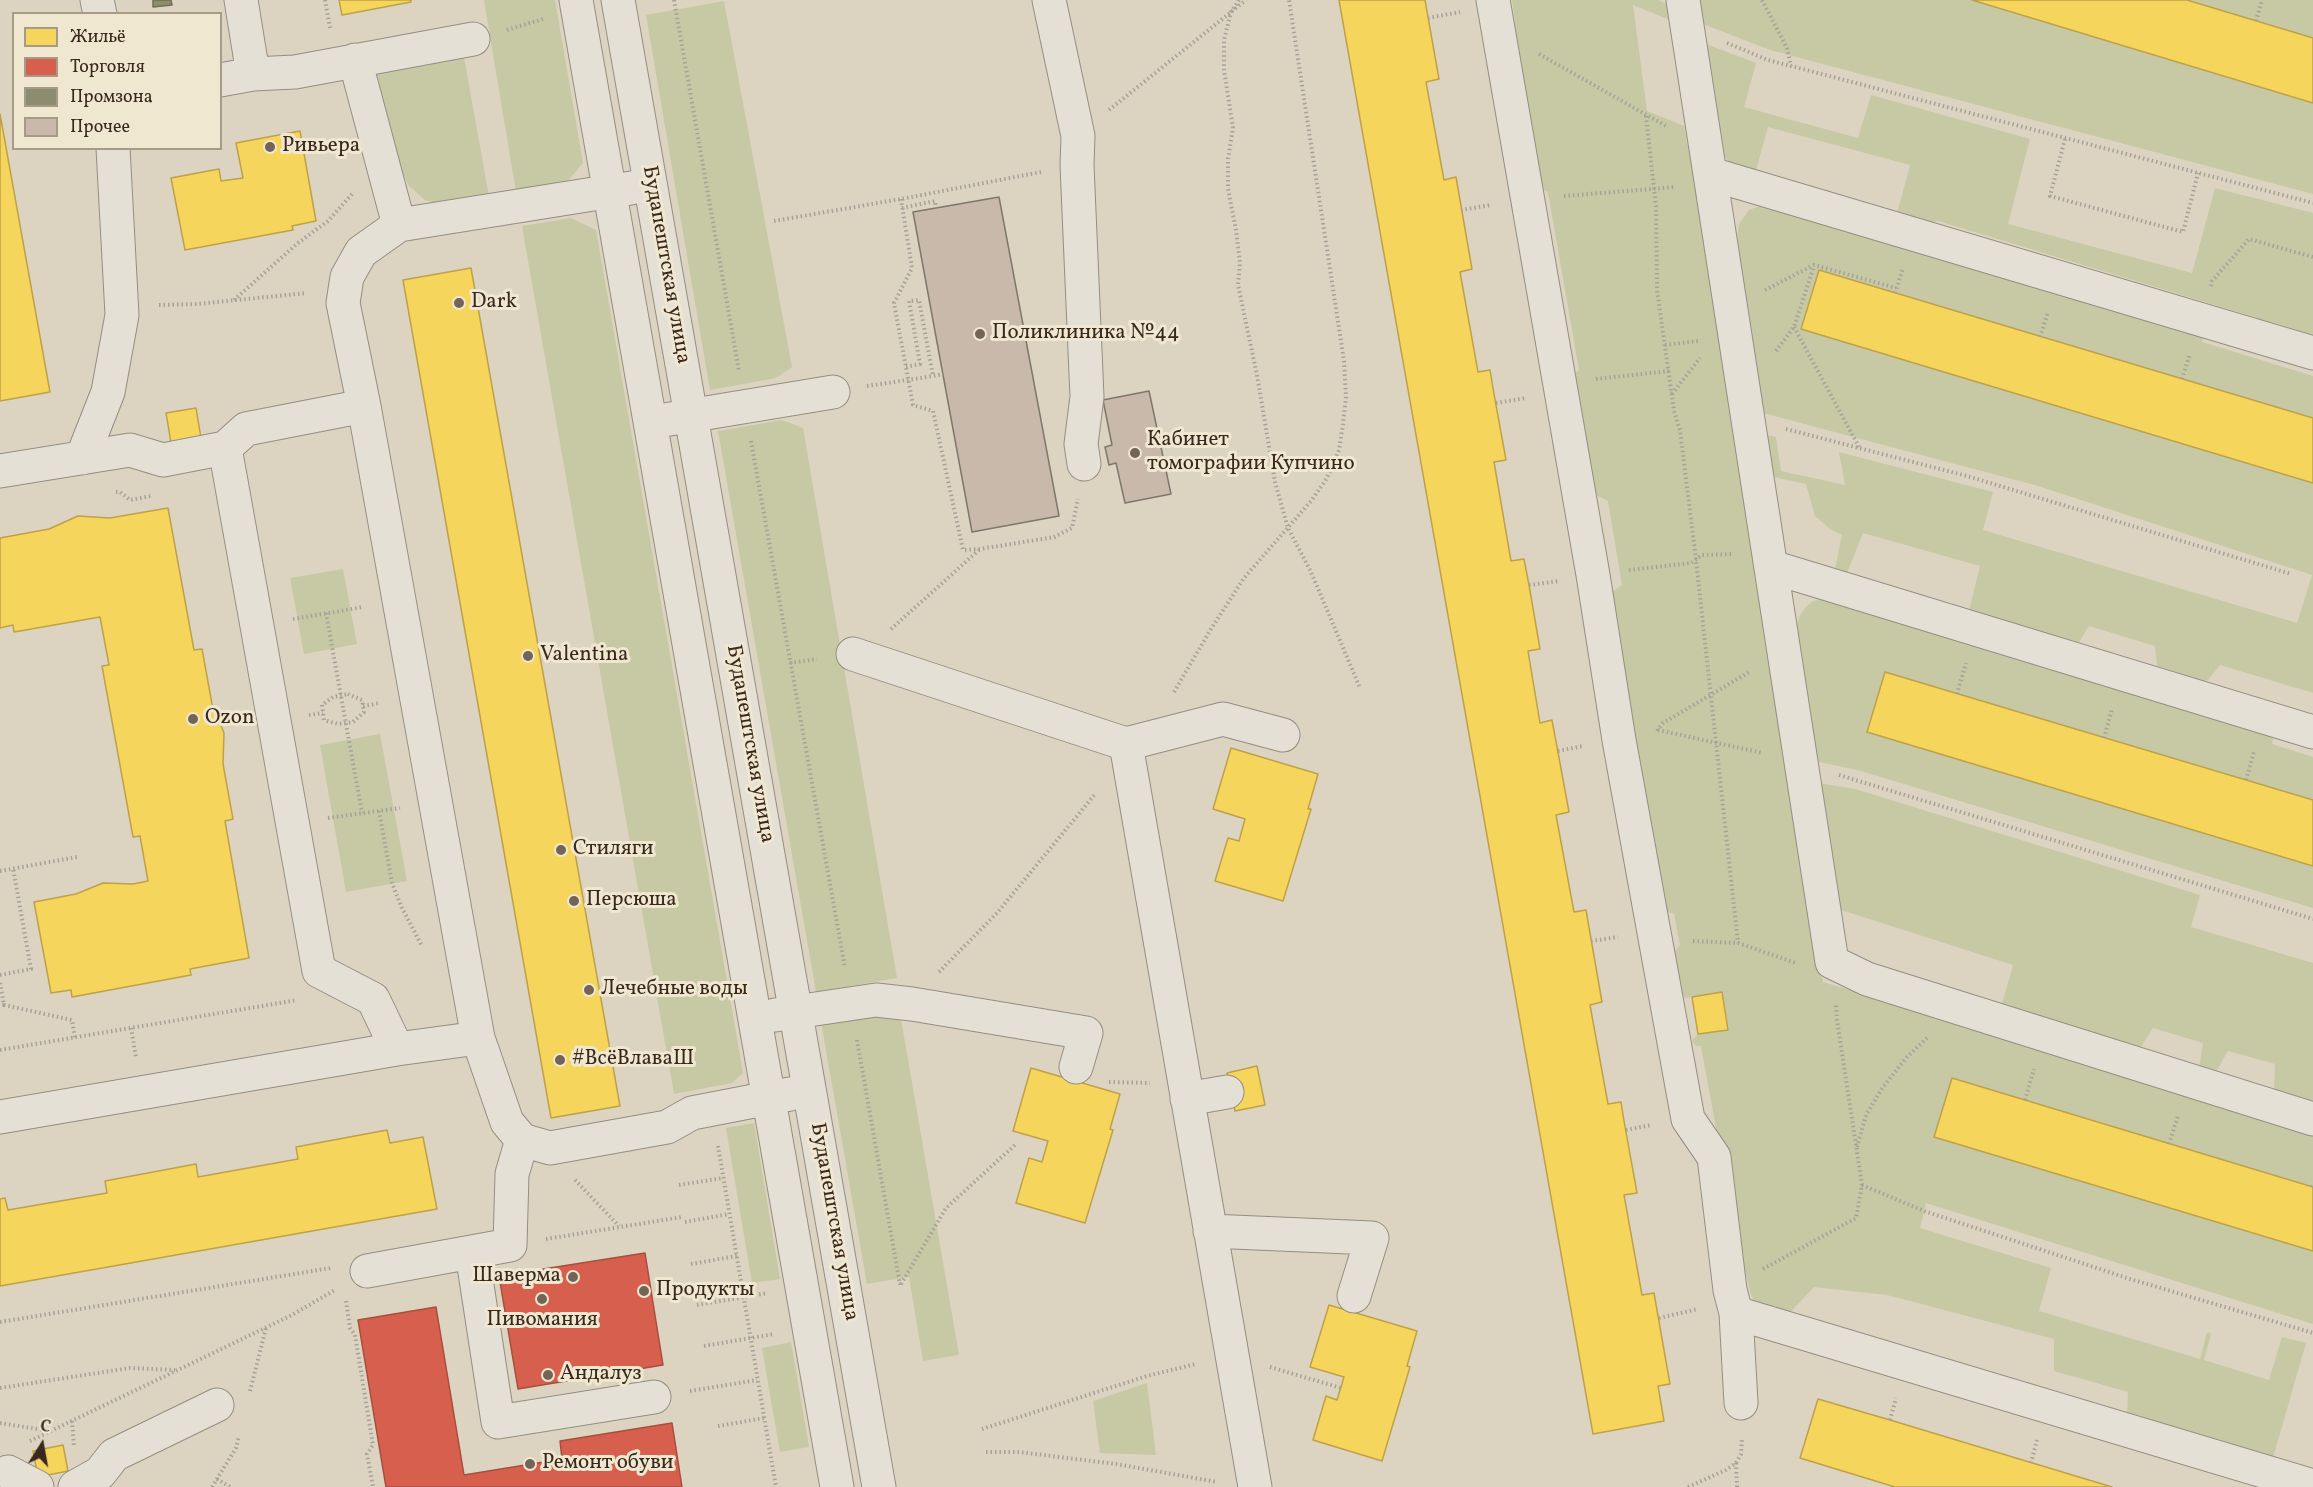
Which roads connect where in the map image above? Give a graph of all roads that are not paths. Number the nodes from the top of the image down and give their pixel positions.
1 (241, 0) edge
2 (618, 0) edge
3 (1049, 0) edge
4 (584, 1) edge
5 (1495, 10) edge
6 (1685, 12) edge
7 (473, 39) road end
8 (355, 60) junction
9 (253, 74) junction
10 (222, 80) edge
11 (113, 150) edge
12 (1712, 178) junction
13 (651, 185) junction
14 (610, 192) junction
15 (399, 225) junction
16 (2313, 353) edge
17 (834, 392) dead end
18 (364, 406) junction
19 (691, 416) junction
20 (650, 422) junction
21 (225, 448) junction
22 (82, 458) junction
23 (1084, 464) road end
24 (0, 471) edge
25 (1772, 567) junction
26 (854, 654) road end
27 (2313, 732) edge
28 (1283, 735) dead end
29 (1134, 748) junction
30 (795, 1011) junction
31 (755, 1019) junction
32 (478, 1038) junction
33 (397, 1048) junction
34 (1076, 1066) road end
35 (1185, 1090) junction
36 (810, 1091) junction
37 (1227, 1092) dead end
38 (769, 1098) junction
39 (0, 1117) edge
40 (2313, 1119) edge
41 (536, 1144) junction
42 (1210, 1231) junction
43 (472, 1252) junction
44 (355, 1278) road end
45 (1354, 1296) dead end
46 (1733, 1302) junction
47 (654, 1397) dead end
48 (1741, 1403) road end
49 (217, 1405) dead end
50 (14, 1459) road end
51 (2313, 1486) edge
52 (37, 1487) edge
53 (75, 1487) edge
54 (837, 1487) edge
55 (879, 1487) edge
56 (1255, 1487) edge

1 - 9 street
2 - 13 street, Будапештская улица
3 - 23 street
4 - 14 street, Будапештская улица
5 - 46 street
6 - 12 street
7 - 8 street
8 - 9 street
8 - 15 street
9 - 10 street
11 - 22 street
12 - 16 street
12 - 25 street
13 - 14 street
13 - 19 street, Будапештская улица
14 - 15 street
14 - 20 street, Будапештская улица
15 - 18 street
17 - 19 street
18 - 21 street
18 - 32 street
19 - 20 street
19 - 30 street, Будапештская улица
20 - 31 street, Будапештская улица
21 - 22 street
21 - 33 street
22 - 24 street
25 - 27 street
25 - 40 street
26 - 29 street
28 - 29 street
29 - 35 street
30 - 31 street
30 - 34 street
30 - 36 street, Будапештская улица
31 - 38 street, Будапештская улица
32 - 33 street
32 - 41 street
33 - 39 street
35 - 37 street
35 - 42 street
36 - 38 street
36 - 55 street, Будапештская улица
38 - 41 street
38 - 54 street, Будапештская улица
41 - 43 street
42 - 45 street
42 - 56 street
43 - 44 street
43 - 47 street
46 - 48 street
46 - 51 street
49 - 53 street
50 - 52 street

